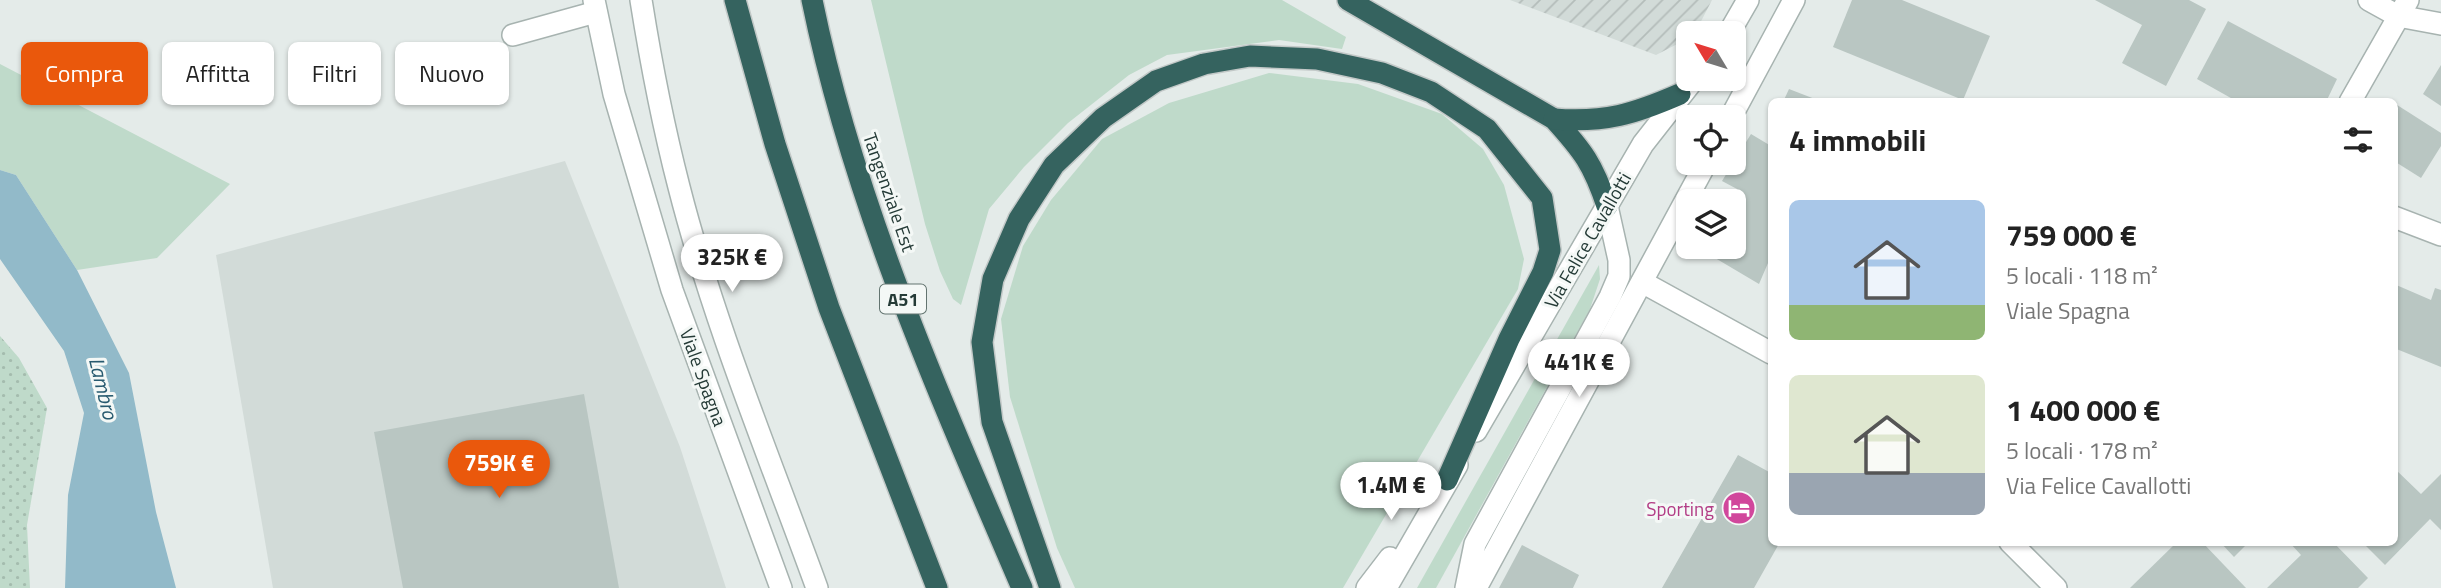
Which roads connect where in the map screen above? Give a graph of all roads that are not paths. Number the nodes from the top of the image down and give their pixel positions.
1 (641, 0) edge
2 (735, 0) edge
3 (813, 0) edge
4 (1348, 0) edge
5 (1748, 0) edge
6 (1794, 0) edge
7 (2370, 0) edge
8 (595, 6) edge
9 (2403, 8) edge
10 (1736, 21) edge
11 (2441, 24) edge
12 (513, 35) dead end
13 (1678, 91) edge
14 (1683, 91) edge
15 (2352, 98) edge
16 (1737, 105) edge
17 (1554, 119) junction
18 (1700, 175) edge
19 (1607, 205) junction
20 (2398, 219) edge
21 (2441, 235) edge
22 (1642, 282) junction
23 (1768, 352) edge
24 (1447, 480) junction
25 (2014, 546) edge
26 (781, 588) edge
27 (817, 588) edge
28 (937, 588) edge
29 (1022, 588) edge
30 (1050, 588) edge
31 (1367, 588) edge
32 (1386, 588) edge
33 (1466, 588) edge
34 (1476, 588) edge
35 (2056, 588) edge

1 - 27 street, Viale Spagna
2 - 28 highway
3 - 29 highway, Tangenziale Est / A51
4 - 17 highway
5 - 10 street
6 - 16 street
7 - 9 street
8 - 12 street
8 - 26 street, Viale Spagna
9 - 11 street
9 - 15 street
13 - 17 highway
14 - 19 street, Via Felice Cavallotti
17 - 19 highway
18 - 22 street
19 - 24 street, Via Felice Cavallotti
19 - 33 street
20 - 21 street
22 - 23 street
22 - 34 street
24 - 30 highway
24 - 31 street, Via Felice Cavallotti
24 - 32 street, Via Felice Cavallotti
25 - 35 street

